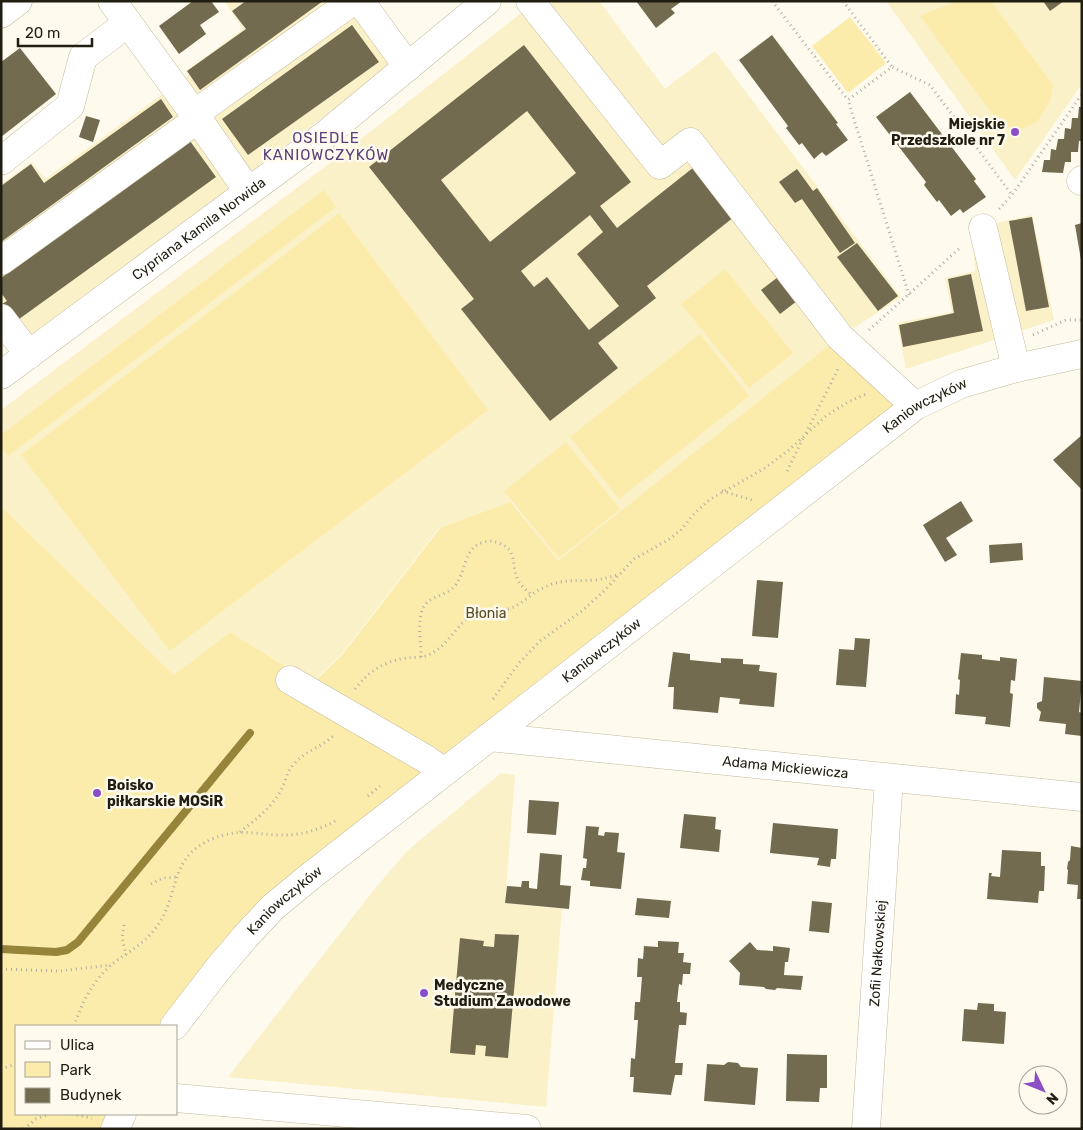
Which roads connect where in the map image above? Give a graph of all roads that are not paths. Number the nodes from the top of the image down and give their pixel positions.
1 (18, 1) edge
2 (112, 1) edge
3 (353, 1) edge
4 (360, 1) edge
5 (487, 1) edge
6 (530, 1) edge
7 (1, 14) edge
8 (128, 23) junction
9 (408, 67) junction
10 (196, 117) junction
11 (1, 161) edge
12 (248, 191) junction
13 (983, 228) dead end
14 (1, 262) edge
15 (1, 318) edge
16 (1082, 354) edge
17 (28, 355) junction
18 (1016, 368) junction
19 (1, 375) edge
20 (915, 406) junction
21 (290, 680) dead end
22 (489, 737) junction
23 (444, 772) junction
24 (889, 778) junction
25 (1082, 797) edge
26 (175, 1025) edge
27 (178, 1098) edge
28 (122, 1115) edge
29 (316, 1120) edge
30 (115, 1129) edge
31 (528, 1129) edge
32 (866, 1129) edge

1 - 7 street
2 - 8 street
3 - 10 street
4 - 9 street
5 - 9 street, Cypriana Kamila Norwida
6 - 20 street
8 - 10 street
8 - 11 street
9 - 12 street, Cypriana Kamila Norwida
10 - 12 street
10 - 14 street
12 - 17 street, Cypriana Kamila Norwida
13 - 18 street
15 - 17 street
16 - 18 street, Kaniowczyków
17 - 19 street, Cypriana Kamila Norwida
18 - 20 street, Kaniowczyków
20 - 22 street, Kaniowczyków
21 - 23 street
22 - 23 street, Kaniowczyków
22 - 24 street, Adama Mickiewicza
23 - 26 street, Kaniowczyków
24 - 25 street, Adama Mickiewicza
24 - 32 street, Zofii Nałkowskiej
27 - 29 street
28 - 30 street
29 - 31 street

